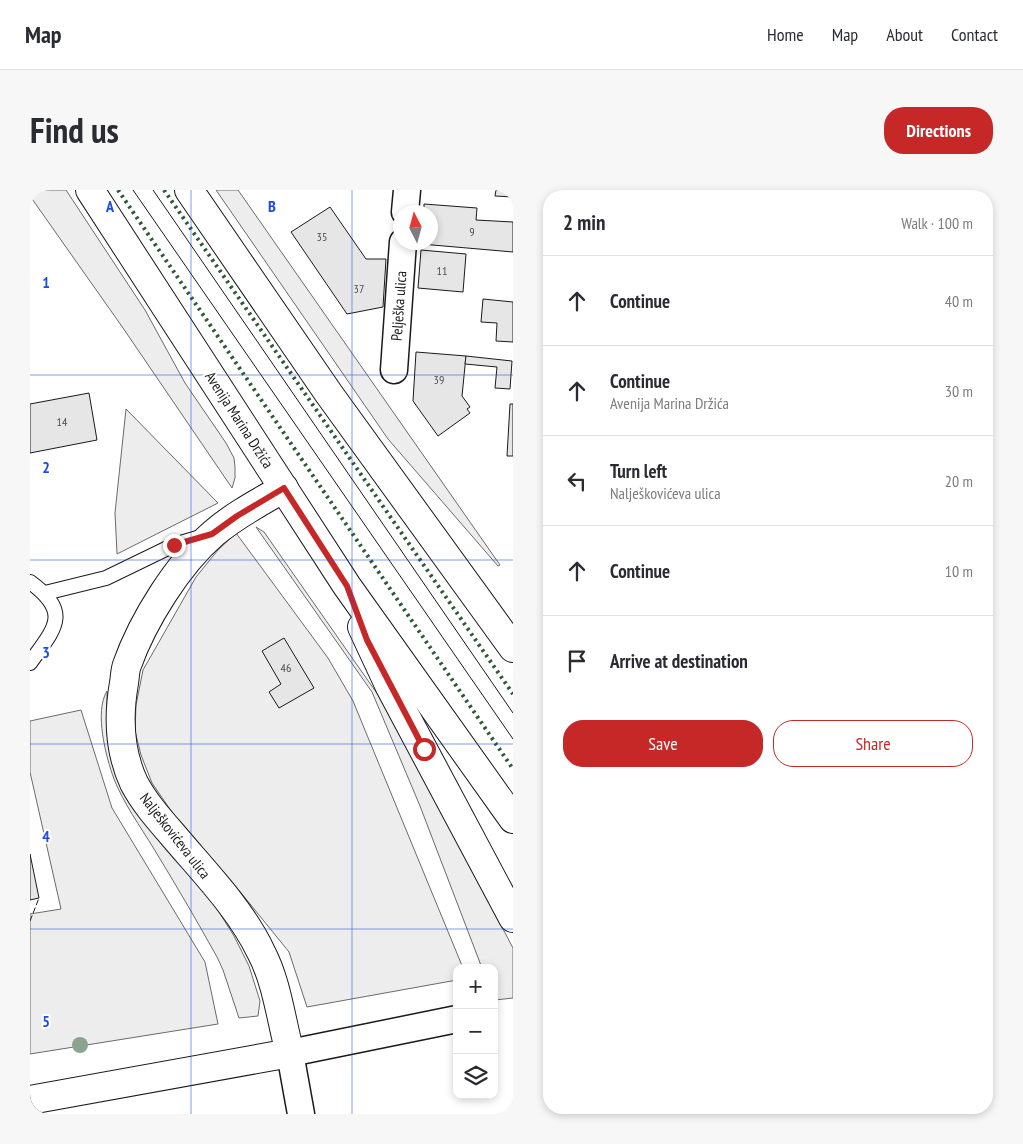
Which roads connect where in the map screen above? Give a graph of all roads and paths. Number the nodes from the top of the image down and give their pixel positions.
1 (90, 190) edge
2 (189, 190) edge
3 (407, 190) edge
4 (406, 205) edge
5 (402, 250) edge
6 (394, 370) dead end
7 (284, 488) junction
8 (212, 534) junction
9 (30, 582) edge
10 (347, 586) junction
11 (45, 593) junction
12 (513, 648) edge
13 (30, 663) edge
14 (513, 819) edge
15 (513, 918) edge
16 (453, 1020) edge
17 (290, 1054) junction
18 (30, 1100) edge
19 (301, 1114) edge

1 - 7 main road, Avenija Marina Držića
2 - 12 main road
3 - 4 street
5 - 6 street, Pelješka ulica
7 - 8 main road, Nalješkovićeva ulica
7 - 10 main road, Avenija Marina Držića
8 - 11 lane
8 - 17 main road, Nalješkovićeva ulica
9 - 11 lane
10 - 14 main road, Avenija Marina Držića
10 - 15 main road
11 - 13 lane
16 - 17 street
17 - 18 main road
17 - 19 street, Nalješkovićeva ulica

